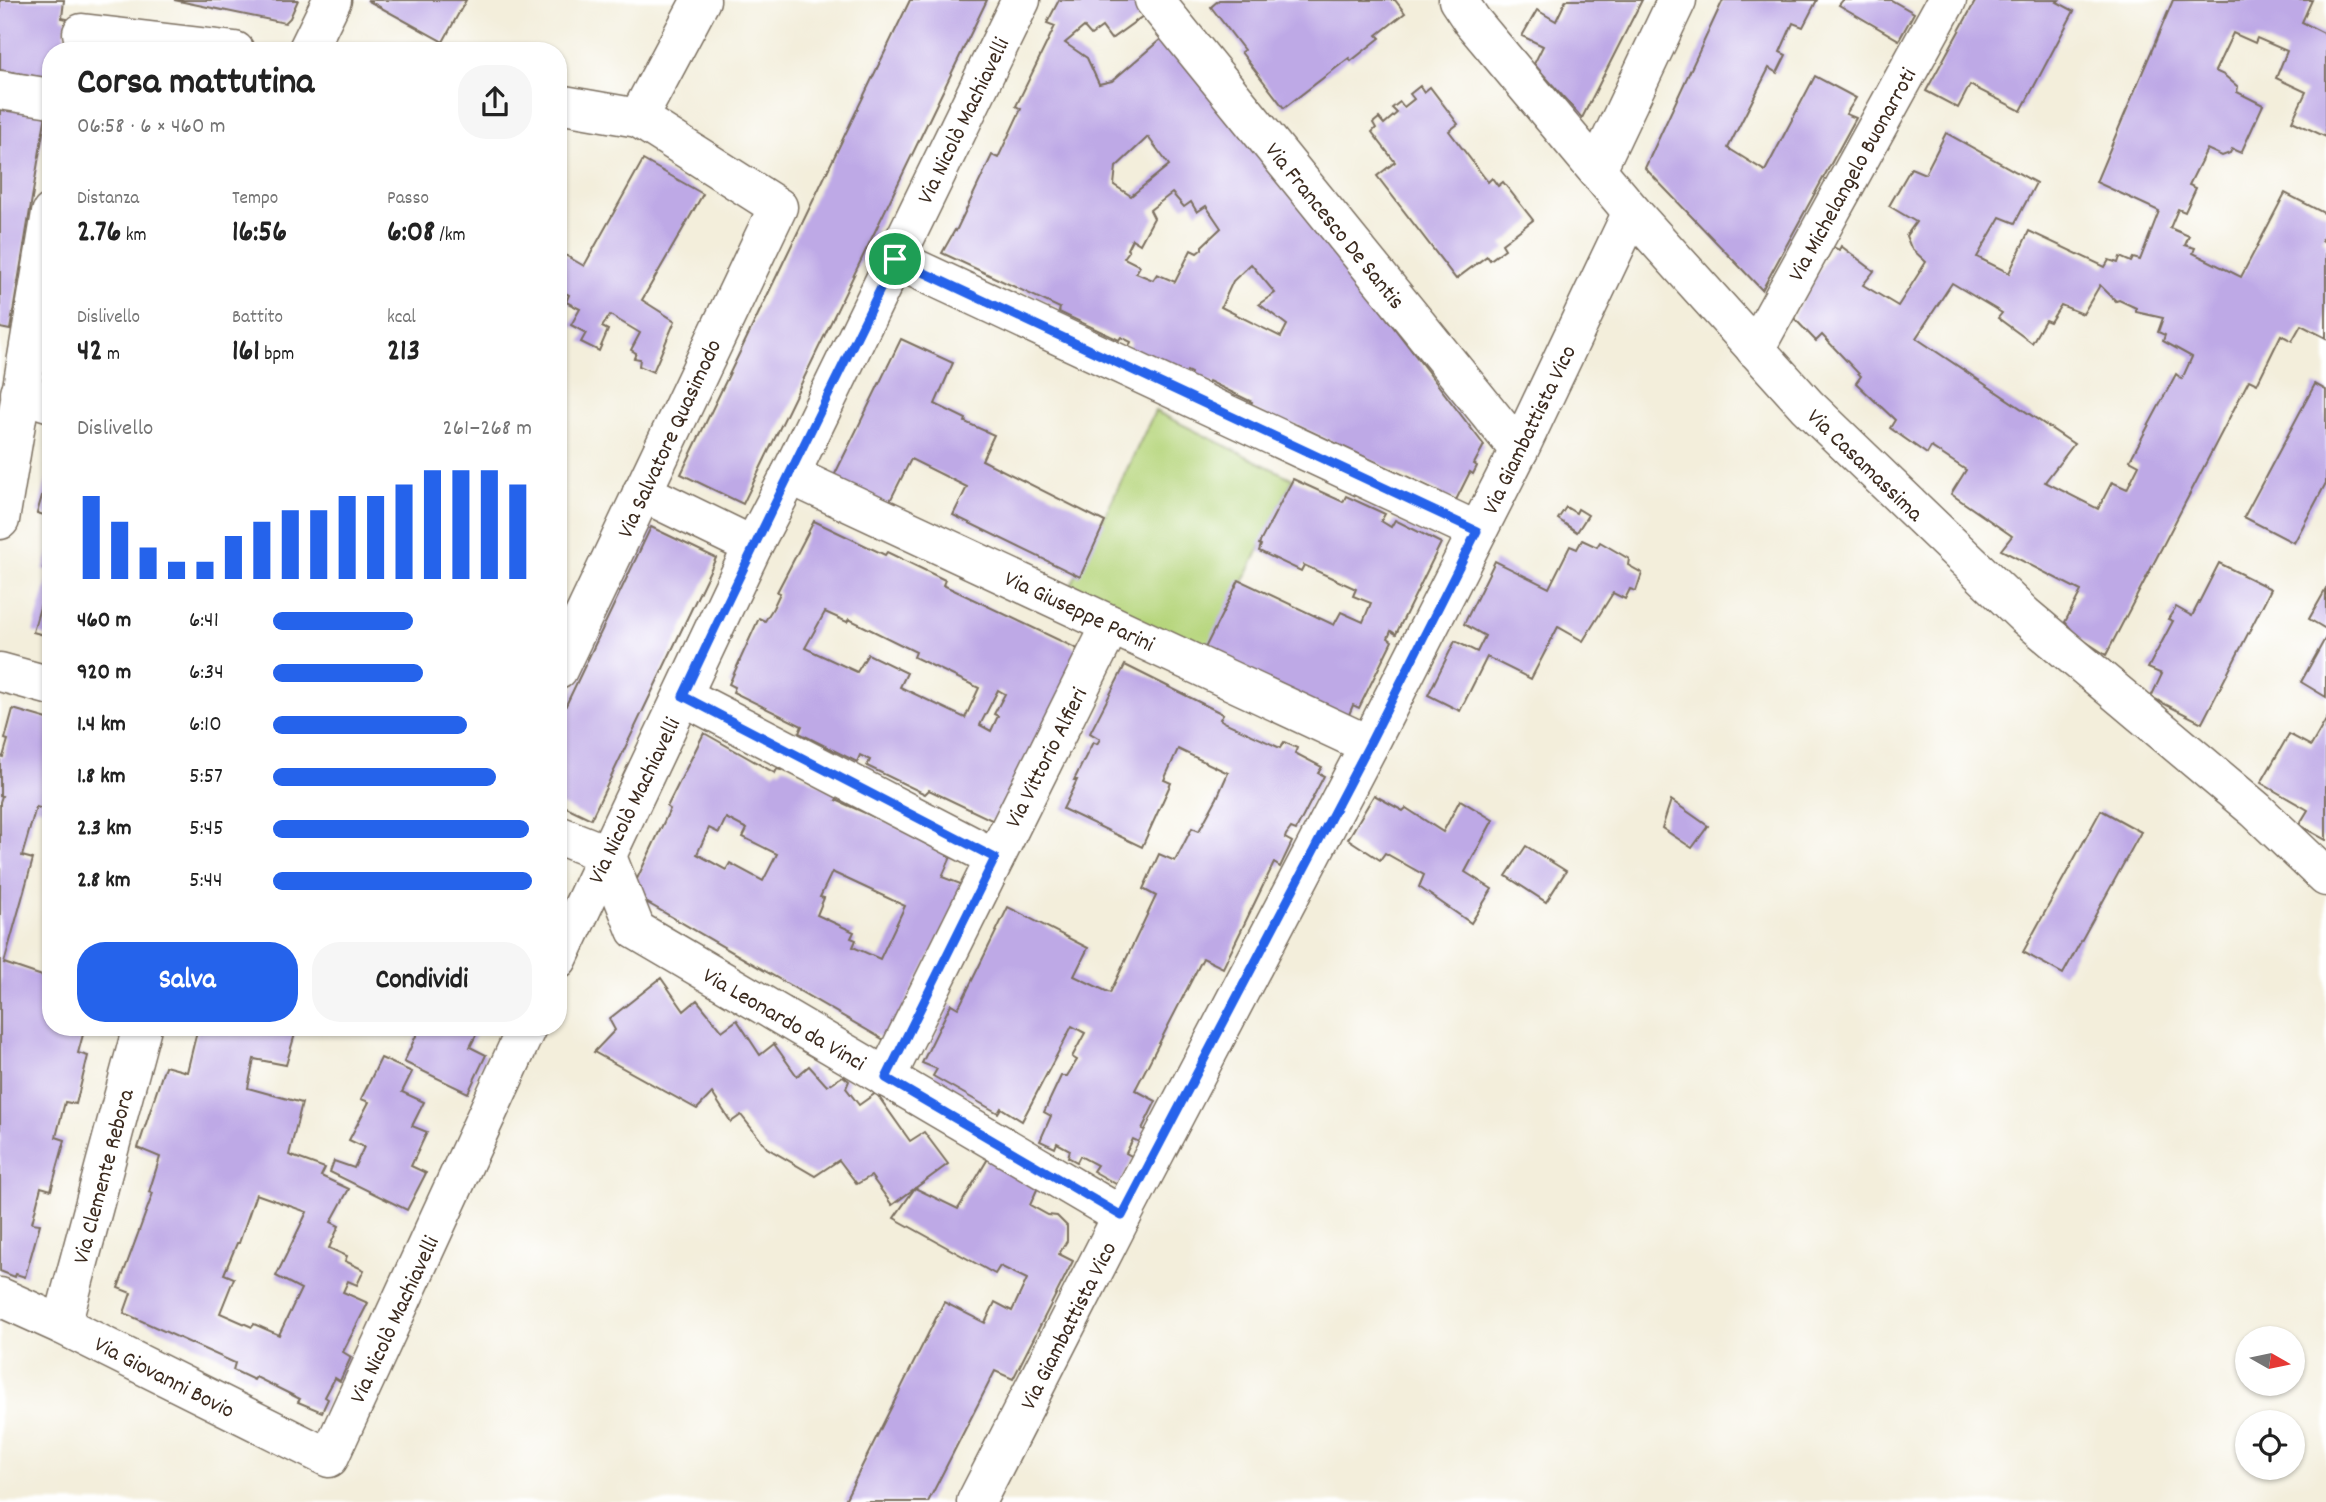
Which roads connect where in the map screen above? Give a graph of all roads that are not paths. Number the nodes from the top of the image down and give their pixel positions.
1 (332, 0) edge
2 (701, 0) edge
3 (1021, 0) edge
4 (1154, 0) edge
5 (1458, 0) edge
6 (1677, 0) edge
7 (1947, 0) edge
8 (83, 28) edge
9 (176, 42) edge
10 (311, 42) edge
11 (0, 90) edge
12 (42, 97) edge
13 (567, 106) edge
14 (638, 118) junction
15 (1597, 169) junction
16 (1632, 212) junction
17 (895, 259) junction
18 (42, 317) edge
19 (1755, 349) junction
20 (35, 398) edge
21 (1519, 450) junction
22 (790, 475) junction
23 (642, 492) junction
24 (0, 520) edge
25 (1477, 531) junction
26 (753, 546) junction
27 (1111, 625) junction
28 (567, 651) edge
29 (0, 672) edge
30 (42, 684) edge
31 (683, 696) junction
32 (1369, 745) junction
33 (567, 839) edge
34 (606, 854) junction
35 (995, 858) junction
36 (2326, 877) edge
37 (567, 939) edge
38 (140, 1036) edge
39 (523, 1036) edge
40 (886, 1078) junction
41 (1122, 1216) junction
42 (0, 1297) edge
43 (62, 1325) junction
44 (328, 1458) joint
45 (976, 1502) edge

1 - 10 street
2 - 14 street
3 - 17 street, Via Nicolò Machiavelli
4 - 21 street, Via Francesco De Santis
5 - 15 street, Via Casamassima
6 - 15 street
7 - 19 street, Via Michelangelo Buonarroti
8 - 9 street
11 - 12 street
13 - 14 street
14 - 23 street, Via Salvatore Quasimodo
15 - 16 street, Via Casamassima
16 - 19 street, Via Casamassima
16 - 21 street, Via Giambattista Vico
17 - 22 street, Via Nicolò Machiavelli
17 - 25 street
18 - 20 street
19 - 36 street, Via Casamassima
20 - 24 street
21 - 25 street, Via Giambattista Vico
22 - 26 street, Via Nicolò Machiavelli
22 - 27 street, Via Giuseppe Parini
23 - 26 street
23 - 28 street, Via Salvatore Quasimodo
25 - 32 street, Via Giambattista Vico
26 - 31 street, Via Nicolò Machiavelli
27 - 32 street, Via Giuseppe Parini
27 - 35 street, Via Vittorio Alfieri
29 - 30 street
31 - 34 street, Via Nicolò Machiavelli
31 - 35 street
32 - 41 street, Via Giambattista Vico
33 - 34 street
34 - 37 street, Via Nicolò Machiavelli
34 - 40 street, Via Leonardo da Vinci
35 - 40 street, Via Vittorio Alfieri
38 - 43 street, Via Clemente Rebora
39 - 44 street, Via Nicolò Machiavelli
40 - 41 street, Via Leonardo da Vinci
41 - 45 street, Via Giambattista Vico
42 - 43 street, Via Giovanni Bovio
43 - 44 street, Via Giovanni Bovio

